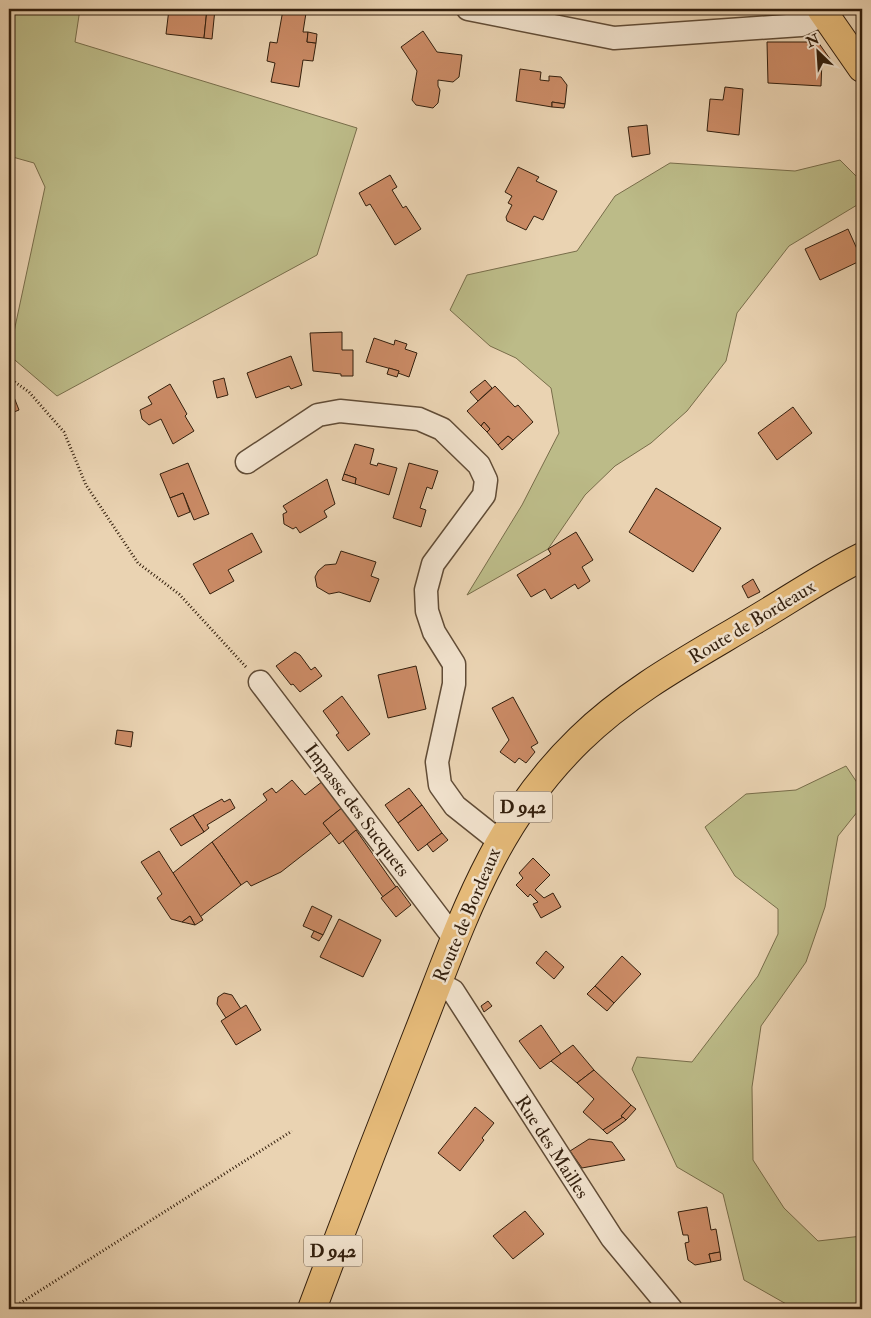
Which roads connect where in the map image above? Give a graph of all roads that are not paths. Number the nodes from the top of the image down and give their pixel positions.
1 (468, 9) edge
2 (823, 12) edge
3 (862, 68) edge
4 (247, 462) dead end
5 (861, 557) edge
6 (260, 682) road end
7 (499, 841) junction
8 (454, 938) junction
9 (438, 983) junction
10 (312, 1309) edge
11 (671, 1309) edge

1 - 2 street
2 - 3 main road
4 - 7 street
5 - 7 main road, Route de Bordeaux / D 942
6 - 8 street, Impasse des Sucquets
7 - 8 main road, Route de Bordeaux / D 942
8 - 9 main road, Route de Bordeaux / D 942
9 - 10 main road, Route de Bordeaux / D 942
9 - 11 street, Rue des Mailles

